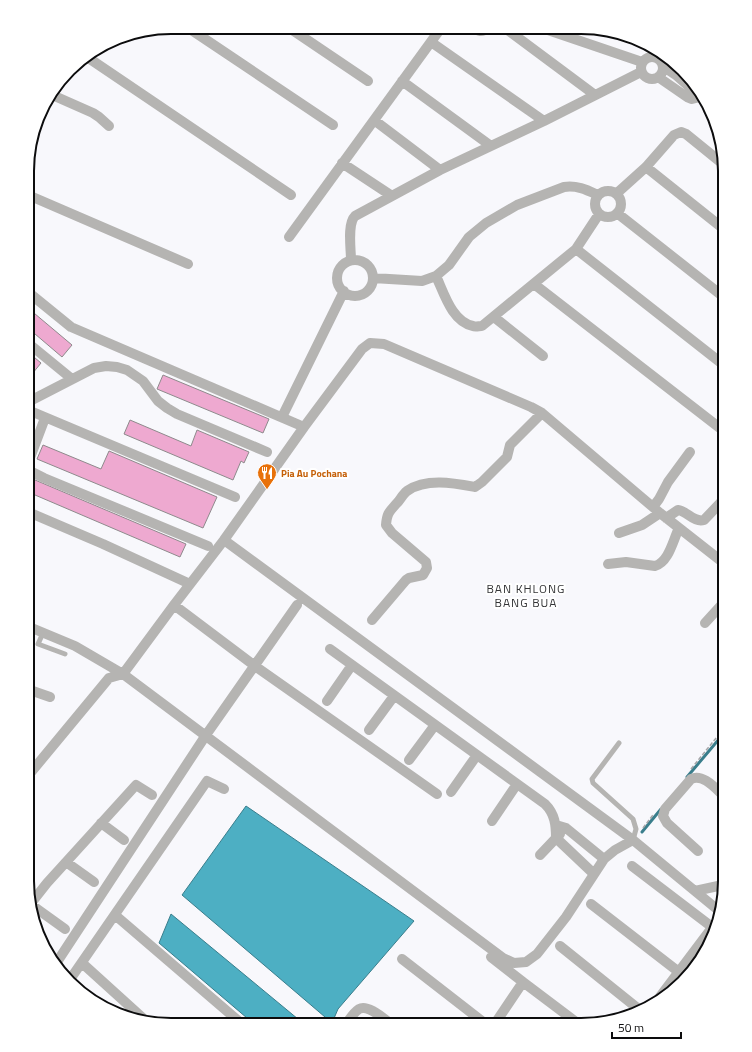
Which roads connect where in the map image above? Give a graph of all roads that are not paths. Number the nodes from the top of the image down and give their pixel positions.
1 (198, 34) edge
2 (298, 34) edge
3 (437, 34) edge
4 (512, 34) edge
5 (560, 34) edge
6 (431, 42) junction
7 (654, 55) edge
8 (91, 60) edge
9 (660, 60) edge
10 (642, 62) junction
11 (664, 67) junction
12 (641, 72) junction
13 (658, 78) junction
14 (368, 81) dead end
15 (402, 81) junction
16 (685, 82) edge
17 (595, 95) junction
18 (56, 97) edge
19 (698, 100) edge
20 (374, 120) junction
21 (544, 121) junction
22 (333, 124) dead end
23 (108, 126) dead end
24 (491, 146) junction
25 (718, 160) edge
26 (342, 163) junction
27 (646, 167) junction
28 (440, 170) junction
29 (616, 194) junction
30 (291, 195) dead end
31 (598, 195) junction
32 (392, 196) junction
33 (34, 198) edge
34 (617, 213) junction
35 (599, 214) junction
36 (718, 224) edge
37 (289, 237) dead end
38 (576, 249) junction
39 (352, 260) junction
40 (188, 264) dead end
41 (436, 276) junction
42 (373, 278) junction
43 (534, 284) junction
44 (344, 291) junction
45 (718, 292) edge
46 (34, 297) edge
47 (494, 317) junction
48 (34, 348) edge
49 (543, 356) dead end
50 (718, 361) edge
51 (72, 379) junction
52 (34, 399) edge
53 (34, 413) edge
54 (542, 413) junction
55 (282, 417) junction
56 (45, 418) junction
57 (304, 427) junction
58 (718, 427) edge
59 (34, 447) edge
60 (267, 452) dead end
61 (690, 452) dead end
62 (34, 473) edge
63 (235, 498) dead end
64 (718, 505) edge
65 (660, 513) junction
66 (34, 515) edge
67 (679, 528) junction
68 (619, 533) dead end
69 (224, 540) junction
70 (208, 546) dead end
71 (718, 559) edge
72 (608, 564) dead end
73 (190, 584) junction
74 (174, 604) junction
75 (297, 605) dead end
76 (718, 609) edge
77 (372, 620) dead end
78 (705, 623) dead end
79 (34, 629) edge
80 (43, 633) junction
81 (330, 649) dead end
82 (66, 654) dead end
83 (352, 665) junction
84 (255, 666) junction
85 (124, 674) junction
86 (34, 691) edge
87 (394, 696) junction
88 (50, 697) dead end
89 (327, 701) dead end
90 (435, 725) junction
91 (369, 730) dead end
92 (206, 735) junction
93 (618, 743) dead end
94 (477, 755) junction
95 (409, 760) dead end
96 (34, 769) edge
97 (517, 784) junction
98 (224, 789) dead end
99 (718, 790) edge
100 (451, 792) dead end
101 (437, 794) dead end
102 (152, 795) dead end
103 (492, 821) dead end
104 (101, 823) junction
105 (561, 826) junction
106 (556, 838) junction
107 (124, 840) dead end
108 (633, 840) junction
109 (698, 851) dead end
110 (540, 855) dead end
111 (604, 860) junction
112 (66, 862) junction
113 (632, 866) dead end
114 (594, 874) junction
115 (94, 882) dead end
116 (718, 886) edge
117 (695, 891) junction
118 (35, 899) edge
119 (591, 904) dead end
120 (715, 907) edge
121 (37, 909) edge
122 (115, 915) junction
123 (440, 917) dead end
124 (710, 927) edge
125 (66, 929) dead end
126 (706, 937) edge
127 (560, 946) dead end
128 (59, 959) edge
129 (402, 959) dead end
130 (82, 963) junction
131 (684, 971) edge
132 (682, 974) edge
133 (73, 976) edge
134 (523, 982) junction
135 (636, 1007) edge
136 (138, 1014) edge
137 (235, 1018) edge
138 (351, 1018) edge
139 (382, 1018) edge
140 (478, 1018) edge
141 (499, 1018) edge
142 (571, 1018) edge

1 - 22 street
2 - 14 street
3 - 6 street
4 - 17 street
5 - 10 street
6 - 15 street
6 - 21 street
7 - 10 street
8 - 30 street
9 - 11 street
10 - 12 street
11 - 13 street
11 - 16 street
12 - 13 street
12 - 17 street
13 - 19 street
15 - 20 street
15 - 24 street
17 - 21 street
18 - 23 street
20 - 26 street
20 - 28 street
21 - 24 street
24 - 28 street
25 - 27 street
26 - 32 street
26 - 37 street
27 - 29 street
27 - 36 street
28 - 32 street
29 - 31 street
29 - 34 street
31 - 35 street
31 - 41 street
32 - 39 street
33 - 40 street
34 - 35 street
34 - 45 street
35 - 38 street
38 - 43 street
38 - 50 street
39 - 42 street
39 - 44 street
41 - 42 street
41 - 47 street
42 - 44 street
43 - 47 street
43 - 58 street
44 - 55 street
46 - 55 street
47 - 49 street
48 - 51 street
51 - 52 street
51 - 60 street
53 - 56 street
54 - 57 street
54 - 65 street
54 - 77 street
55 - 57 street
56 - 59 street
56 - 63 street
57 - 69 street
61 - 65 street
62 - 70 street
64 - 65 street
65 - 67 street
65 - 68 street
66 - 73 street
67 - 71 street
67 - 72 street
69 - 73 street
69 - 108 street
73 - 74 street
74 - 84 street
74 - 85 street
75 - 84 street
76 - 78 street
79 - 80 street
80 - 82 lane
80 - 85 street
81 - 83 street
83 - 87 street
83 - 89 street
84 - 92 street
84 - 101 street
85 - 92 street
85 - 96 street
86 - 88 street
87 - 90 street
87 - 91 street
90 - 94 street
90 - 95 street
92 - 114 street
92 - 128 street
93 - 108 lane
94 - 97 street
94 - 100 street
97 - 103 street
97 - 105 street
98 - 122 street
99 - 109 street
102 - 104 street
104 - 107 street
104 - 112 street
105 - 106 street
105 - 111 street
106 - 110 street
106 - 114 street
108 - 111 street
108 - 117 street
111 - 114 street
112 - 115 street
112 - 118 street
113 - 124 street
116 - 117 street
117 - 120 street
119 - 132 street
121 - 125 street
122 - 130 street
122 - 137 street
123 - 134 street
126 - 131 street
127 - 135 street
129 - 140 street
130 - 133 street
130 - 136 street
134 - 141 street
134 - 142 street
138 - 139 street

